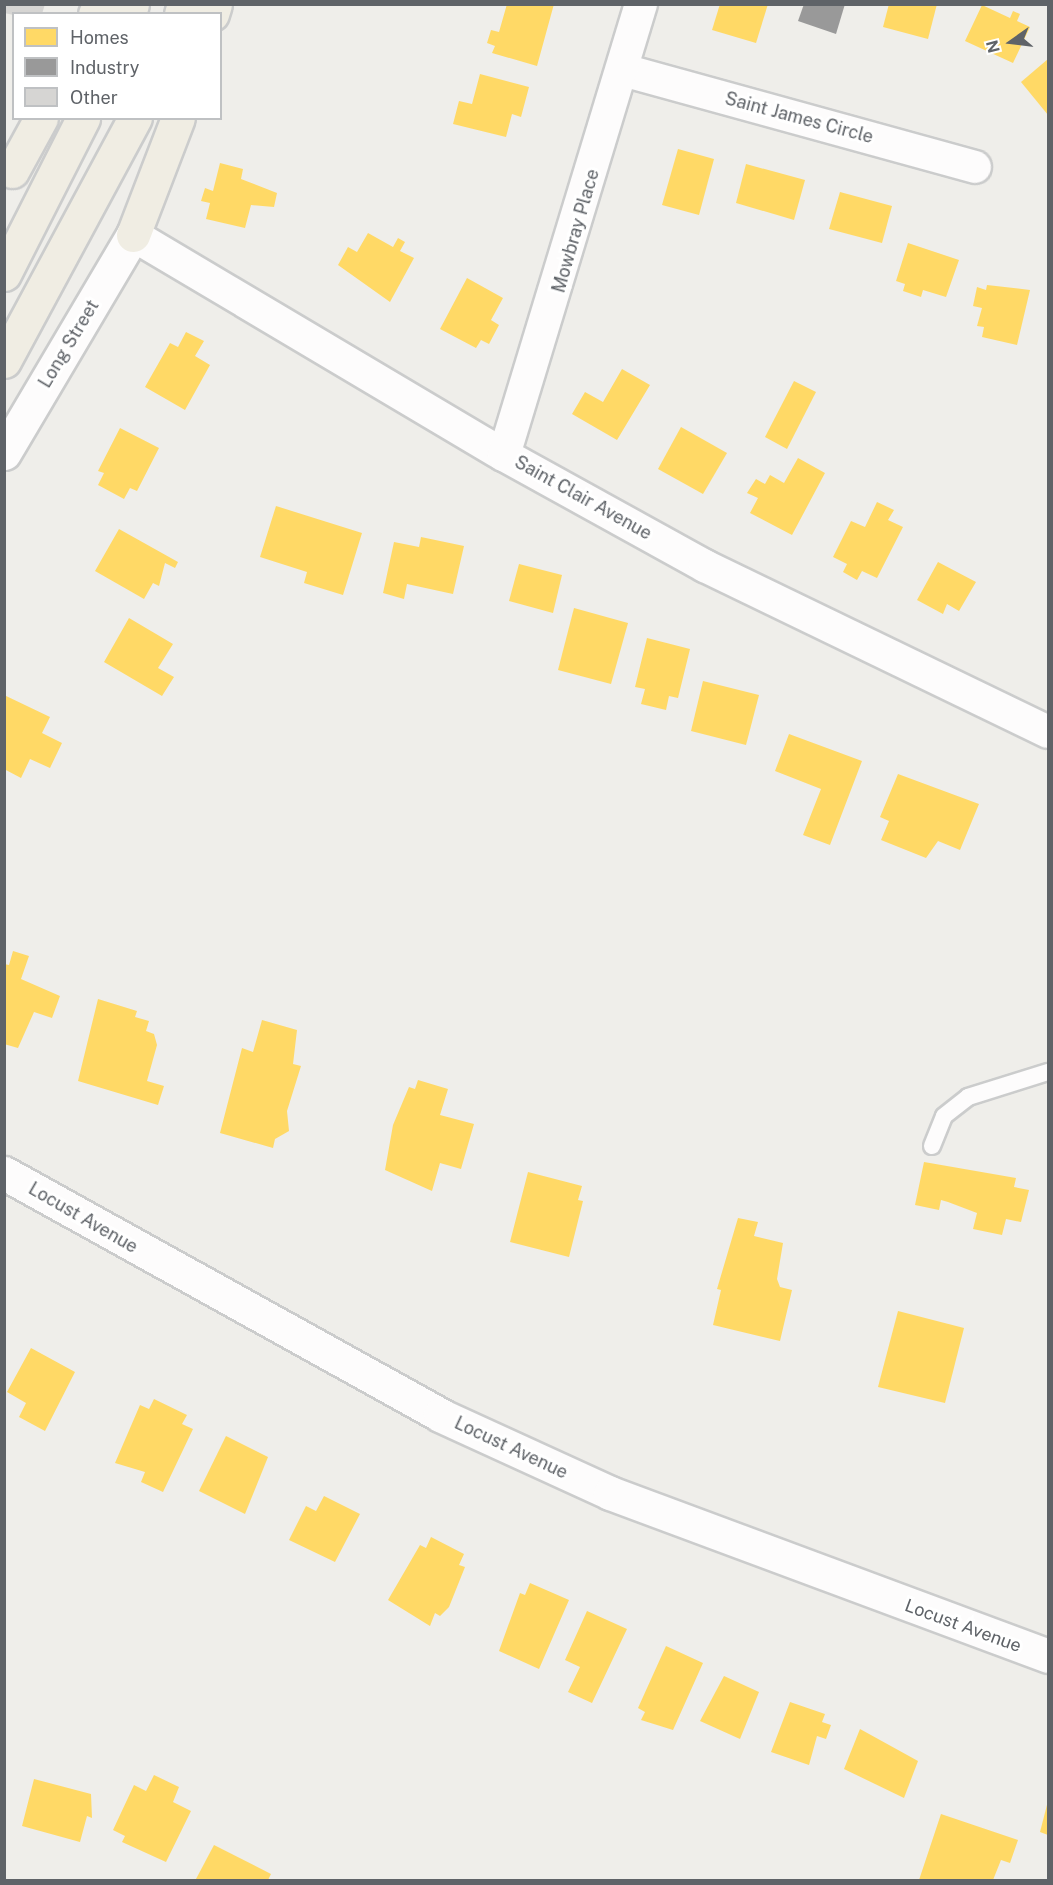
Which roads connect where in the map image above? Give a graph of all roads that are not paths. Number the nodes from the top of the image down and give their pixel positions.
1 (641, 4) edge
2 (623, 69) junction
3 (40, 120) edge
4 (82, 120) edge
5 (134, 120) edge
6 (177, 120) edge
7 (975, 167) dead end
8 (7, 175) edge
9 (133, 235) junction
10 (4, 274) edge
11 (4, 361) edge
12 (4, 453) edge
13 (504, 455) junction
14 (1048, 732) edge
15 (1048, 1072) edge
16 (932, 1146) dead end
17 (4, 1173) edge
18 (1048, 1656) edge

1 - 2 street, Mowbray Place
2 - 7 street, Saint James Circle
2 - 13 street, Mowbray Place
3 - 8 highway
4 - 10 highway
5 - 11 highway
6 - 9 highway
9 - 12 street, Long Street
9 - 13 street, Saint Clair Avenue
13 - 14 street, Saint Clair Avenue
15 - 16 lane
17 - 18 street, Locust Avenue

